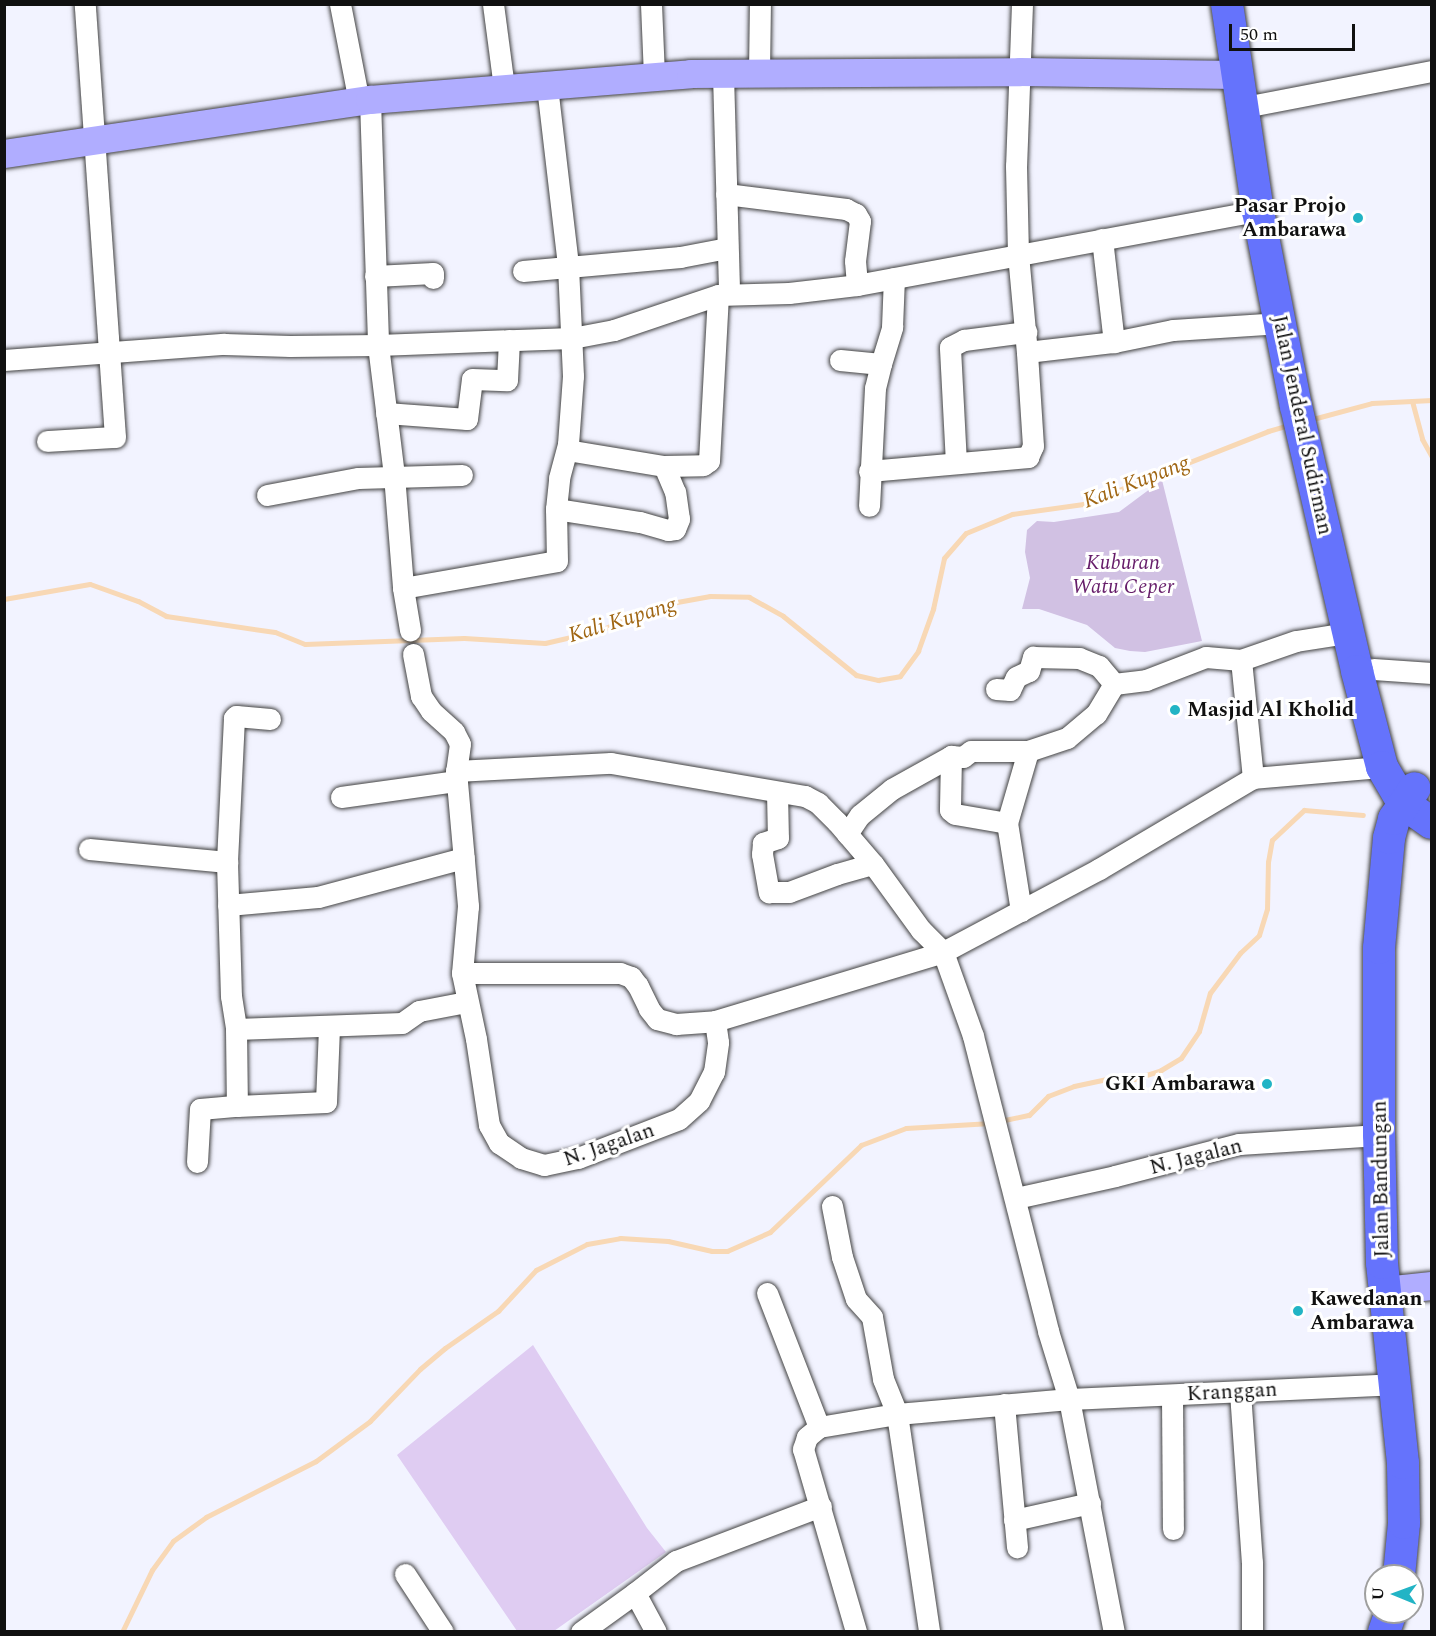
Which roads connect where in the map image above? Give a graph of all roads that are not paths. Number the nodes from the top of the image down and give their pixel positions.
1 (85, 4) edge
2 (340, 4) edge
3 (493, 4) edge
4 (651, 4) edge
5 (760, 4) edge
6 (1022, 4) edge
7 (1227, 4) edge
8 (1242, 4) edge
9 (1431, 71) edge
10 (759, 72) junction
11 (1020, 72) junction
12 (723, 74) junction
13 (1236, 75) junction
14 (654, 77) junction
15 (547, 85) junction
16 (504, 87) junction
17 (364, 101) junction
18 (1254, 105) junction
19 (95, 141) junction
20 (4, 154) edge
21 (726, 195) junction
22 (1258, 211) junction
23 (1102, 239) junction
24 (727, 248) junction
25 (1018, 254) junction
26 (568, 265) junction
27 (523, 271) dead end
28 (375, 276) junction
29 (433, 278) dead end
30 (894, 278) junction
31 (857, 285) junction
32 (724, 294) junction
33 (1281, 323) junction
34 (572, 338) junction
35 (509, 340) junction
36 (1027, 342) junction
37 (1114, 342) junction
38 (378, 345) junction
39 (110, 352) junction
40 (4, 360) edge
41 (840, 360) dead end
42 (881, 364) junction
43 (1303, 404) junction
44 (386, 413) junction
45 (47, 441) dead end
46 (1315, 448) junction
47 (567, 450) junction
48 (956, 463) junction
49 (664, 466) junction
50 (869, 471) junction
51 (394, 475) junction
52 (462, 475) dead end
53 (267, 495) dead end
54 (869, 506) dead end
55 (556, 509) junction
56 (403, 588) junction
57 (410, 630) dead end
58 (1347, 633) junction
59 (413, 654) dead end
60 (1241, 660) junction
61 (1373, 669) junction
62 (1431, 673) edge
63 (1114, 684) junction
64 (996, 689) dead end
65 (270, 719) dead end
66 (1028, 751) junction
67 (951, 756) junction
68 (1382, 767) junction
69 (456, 776) junction
70 (1253, 778) junction
71 (777, 792) junction
72 (341, 797) dead end
73 (1417, 798) edge
74 (1007, 823) junction
75 (1431, 823) edge
76 (848, 834) junction
77 (89, 849) dead end
78 (464, 858) junction
79 (227, 862) junction
80 (873, 864) junction
81 (228, 905) junction
82 (1021, 911) junction
83 (943, 952) junction
84 (462, 973) junction
85 (466, 1002) junction
86 (715, 1021) junction
87 (329, 1027) junction
88 (236, 1029) junction
89 (237, 1106) junction
90 (1379, 1135) junction
91 (197, 1162) dead end
92 (1016, 1198) junction
93 (832, 1206) dead end
94 (1431, 1286) edge
95 (1385, 1291) junction
96 (767, 1293) dead end
97 (1394, 1384) junction
98 (1240, 1392) junction
99 (1172, 1395) junction
100 (1069, 1399) junction
101 (1004, 1404) junction
102 (897, 1414) junction
103 (819, 1427) junction
104 (1090, 1503) junction
105 (821, 1506) junction
106 (1014, 1520) junction
107 (1173, 1529) dead end
108 (1017, 1547) dead end
109 (1400, 1564) edge
110 (405, 1574) dead end
111 (635, 1593) junction
112 (1113, 1626) edge
113 (926, 1631) edge
114 (443, 1632) edge
115 (581, 1632) edge
116 (656, 1632) edge
117 (856, 1632) edge
118 (1252, 1632) edge

1 - 19 street
2 - 17 street
3 - 16 street
4 - 14 street
5 - 10 street
6 - 11 street
7 - 13 main road, Jalan Jenderal Sudirman
8 - 18 main road, Jalan Jenderal Sudirman
9 - 18 street
10 - 11 street
10 - 12 street
11 - 13 street
11 - 25 street
12 - 14 street
12 - 21 street
13 - 22 main road, Jalan Jenderal Sudirman
14 - 15 street
15 - 16 street
15 - 26 street
16 - 17 street
17 - 19 street
17 - 28 street
18 - 43 main road, Jalan Jenderal Sudirman
19 - 20 street
19 - 39 street
21 - 24 street
21 - 31 street
22 - 23 street
22 - 33 main road, Jalan Jenderal Sudirman
23 - 25 street
23 - 37 street
24 - 26 street
24 - 32 street
25 - 30 street
25 - 36 street
26 - 27 street
26 - 34 street
28 - 29 street
28 - 38 street
30 - 31 street
30 - 42 street
31 - 32 street
32 - 34 street
32 - 49 street
33 - 37 street
33 - 43 main road, Jalan Jenderal Sudirman
34 - 35 street
34 - 47 street
35 - 38 street
35 - 44 street
36 - 37 street
36 - 48 street
36 - 48 street
38 - 39 street
38 - 44 street
39 - 40 street
39 - 45 street
41 - 42 street
42 - 50 street
43 - 46 main road, Jalan Jenderal Sudirman
44 - 51 street
46 - 58 main road, Jalan Jenderal Sudirman
46 - 61 main road, Jalan Jenderal Sudirman
47 - 49 street
47 - 55 street
48 - 50 street
49 - 55 street
50 - 54 street
51 - 52 street
51 - 53 street
51 - 56 street
55 - 56 street
56 - 57 street
58 - 60 street
58 - 68 main road, Jalan Jenderal Sudirman
59 - 69 street, N. Jagalan
60 - 63 street
60 - 70 street
61 - 62 street
61 - 73 main road, Jalan Jenderal Sudirman
63 - 64 street
63 - 66 street
65 - 79 street
66 - 67 street
66 - 74 street
67 - 74 street
67 - 76 street
68 - 70 street
68 - 73 main road, Jalan Jenderal Sudirman
69 - 71 street
69 - 72 street
69 - 78 street, N. Jagalan
70 - 82 street
71 - 76 street
71 - 80 street
73 - 75 main road, Jalan Jenderal Sudirman
73 - 90 main road, Jalan Bandungan
74 - 82 street
76 - 80 street
77 - 79 street
78 - 81 street
78 - 84 street, N. Jagalan
79 - 81 street
80 - 83 street
81 - 88 street
82 - 83 street
83 - 86 street
83 - 92 street
84 - 85 street, N. Jagalan
84 - 86 street
85 - 86 street, N. Jagalan
85 - 87 street
87 - 88 street
87 - 89 street
88 - 89 street
89 - 91 street
90 - 92 street, N. Jagalan
90 - 95 main road, Jalan Bandungan
92 - 100 street
93 - 102 street
94 - 95 street
95 - 97 main road, Jalan Bandungan
96 - 103 street
97 - 98 street, Kranggan
97 - 109 main road, Jalan Bandungan
98 - 99 street, Kranggan
98 - 118 street
99 - 100 street, Kranggan
99 - 107 street
100 - 101 street, Kranggan
100 - 104 street
101 - 102 street, Kranggan
101 - 106 street
102 - 103 street, Kranggan
102 - 113 street
103 - 105 street
104 - 106 street
104 - 112 street
105 - 111 street
105 - 117 street
106 - 108 street
110 - 114 street
111 - 115 street
111 - 116 street

